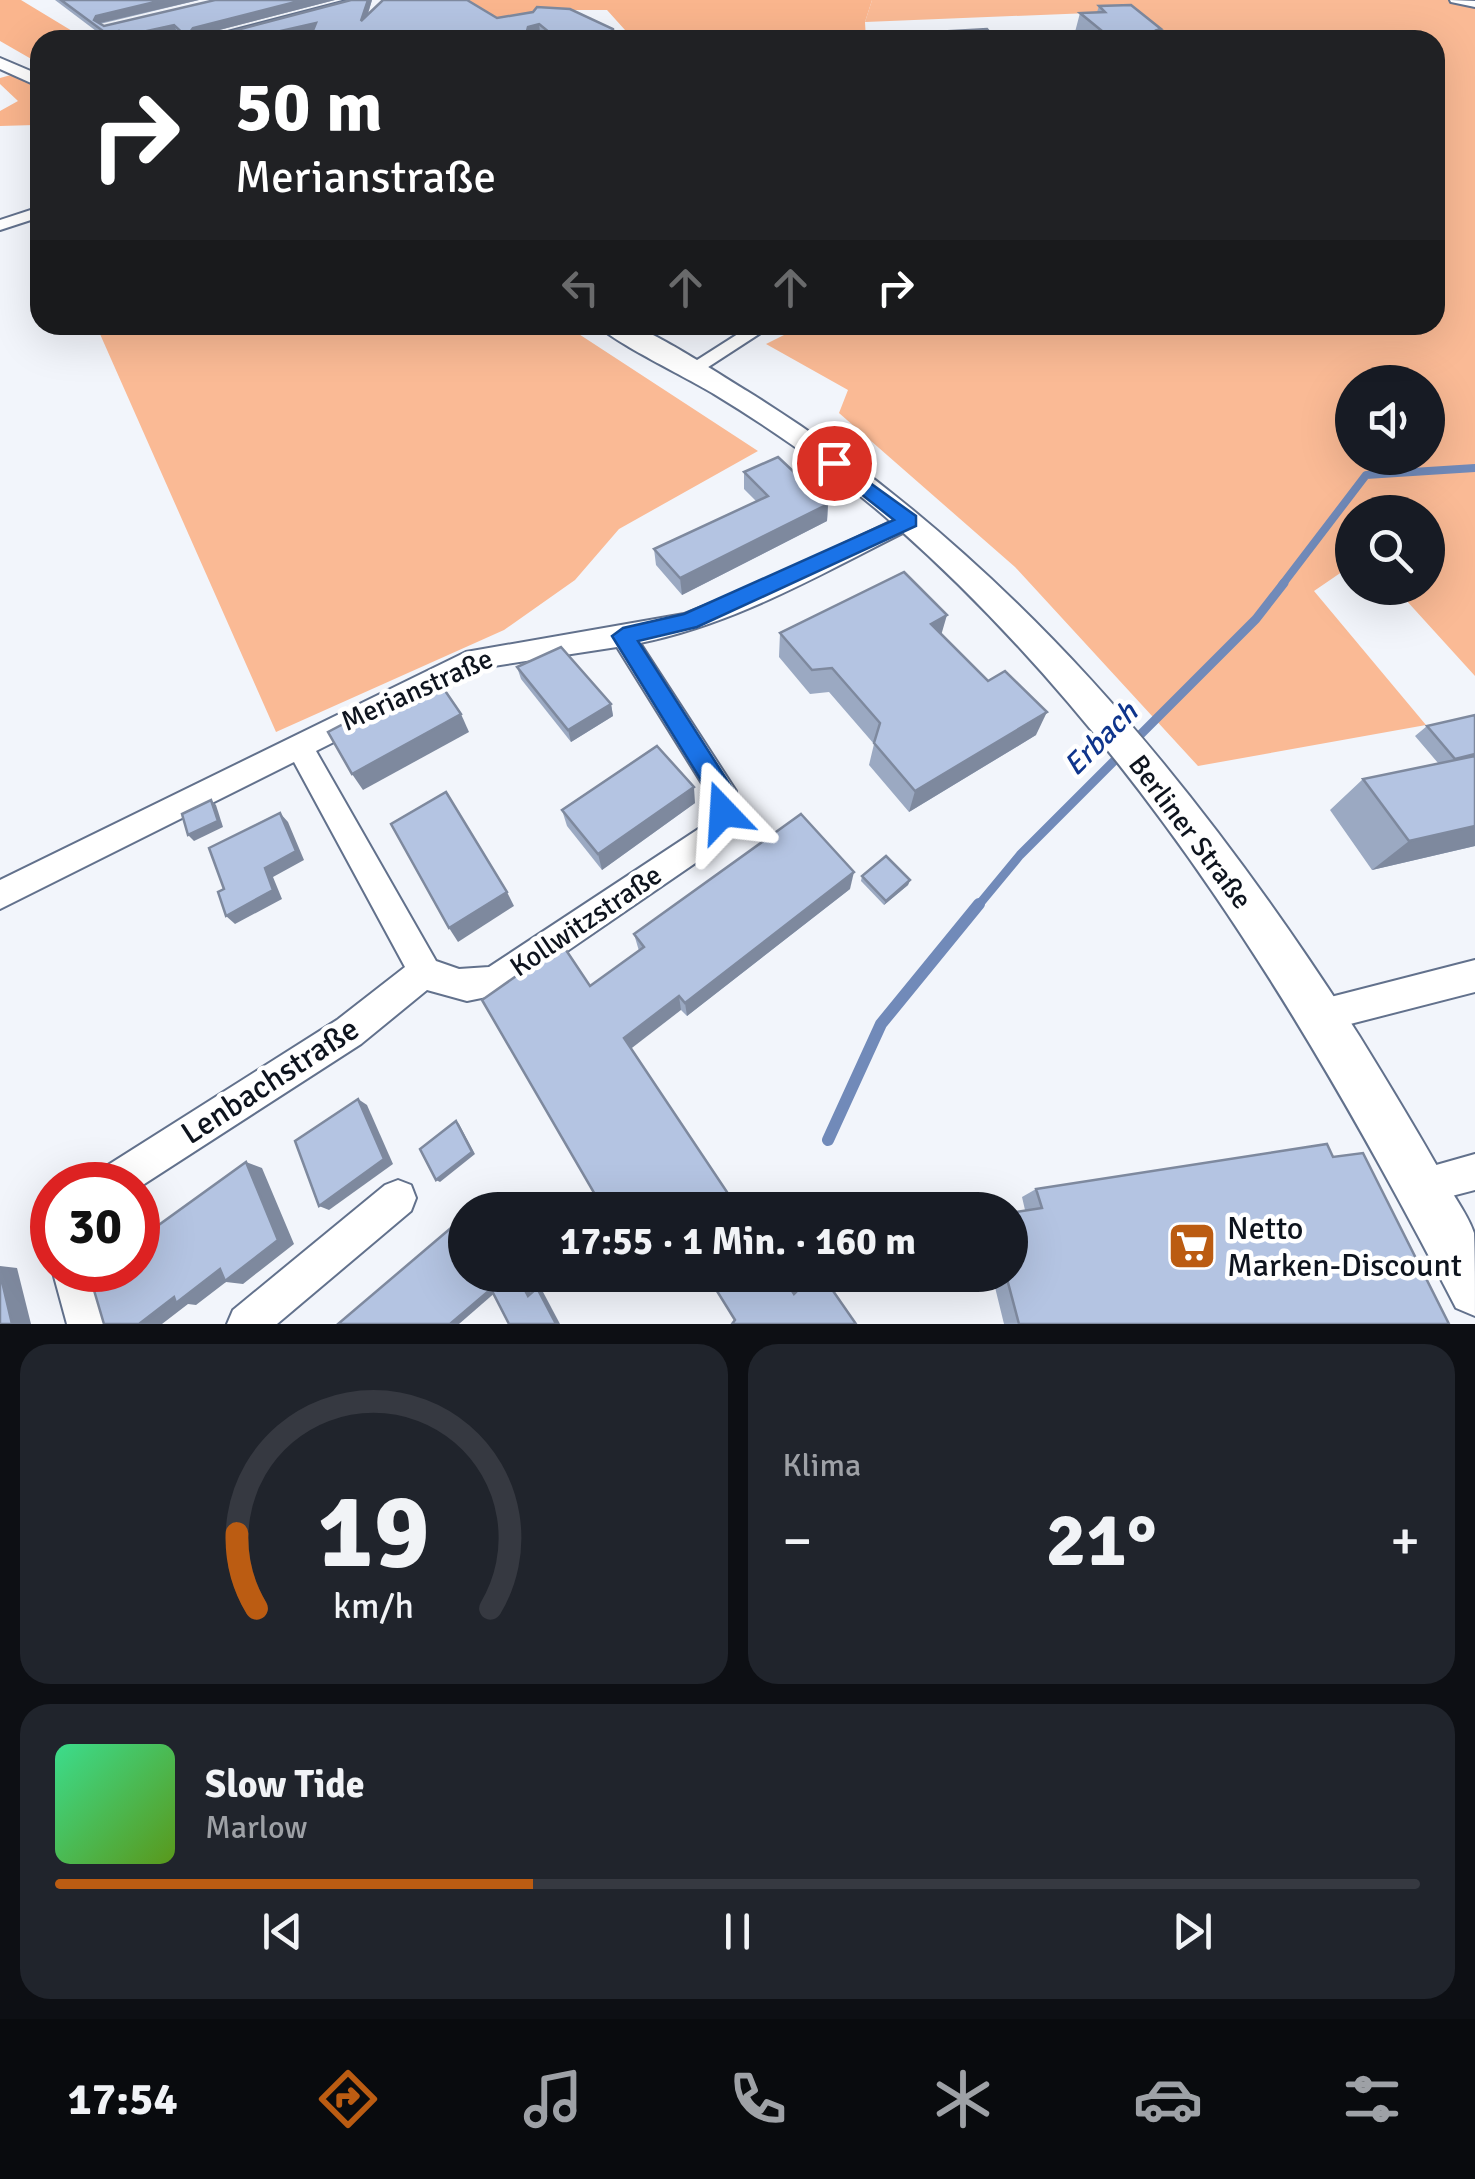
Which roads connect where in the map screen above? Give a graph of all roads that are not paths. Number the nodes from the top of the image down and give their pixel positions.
1 (360, 0) edge
2 (1455, 0) edge
3 (1475, 4) edge
4 (233, 30) edge
5 (3, 68) edge
6 (30, 78) edge
7 (30, 215) edge
8 (0, 225) edge
9 (628, 335) edge
10 (748, 335) edge
11 (692, 370) junction
12 (909, 521) junction
13 (623, 636) junction
14 (298, 746) junction
15 (0, 895) edge
16 (425, 972) junction
17 (1475, 976) edge
18 (1319, 1016) junction
19 (146, 1162) edge
20 (1475, 1172) edge
21 (1422, 1186) junction
22 (398, 1198) dead end
23 (1475, 1289) edge
24 (78, 1292) edge
25 (87, 1324) edge
26 (246, 1324) edge

1 - 4 street
2 - 3 street
5 - 6 street
7 - 8 street
9 - 11 street, Berliner Straße
10 - 11 street
11 - 12 street, Berliner Straße
12 - 13 street, Merianstraße
12 - 18 street, Berliner Straße
13 - 14 street, Merianstraße
13 - 16 street, Kollwitzstraße
14 - 15 street, Merianstraße
14 - 16 street
16 - 19 street, Lenbachstraße
17 - 18 street
18 - 21 street, Berliner Straße
20 - 21 street
21 - 23 street, Berliner Straße
22 - 26 street
24 - 25 street

